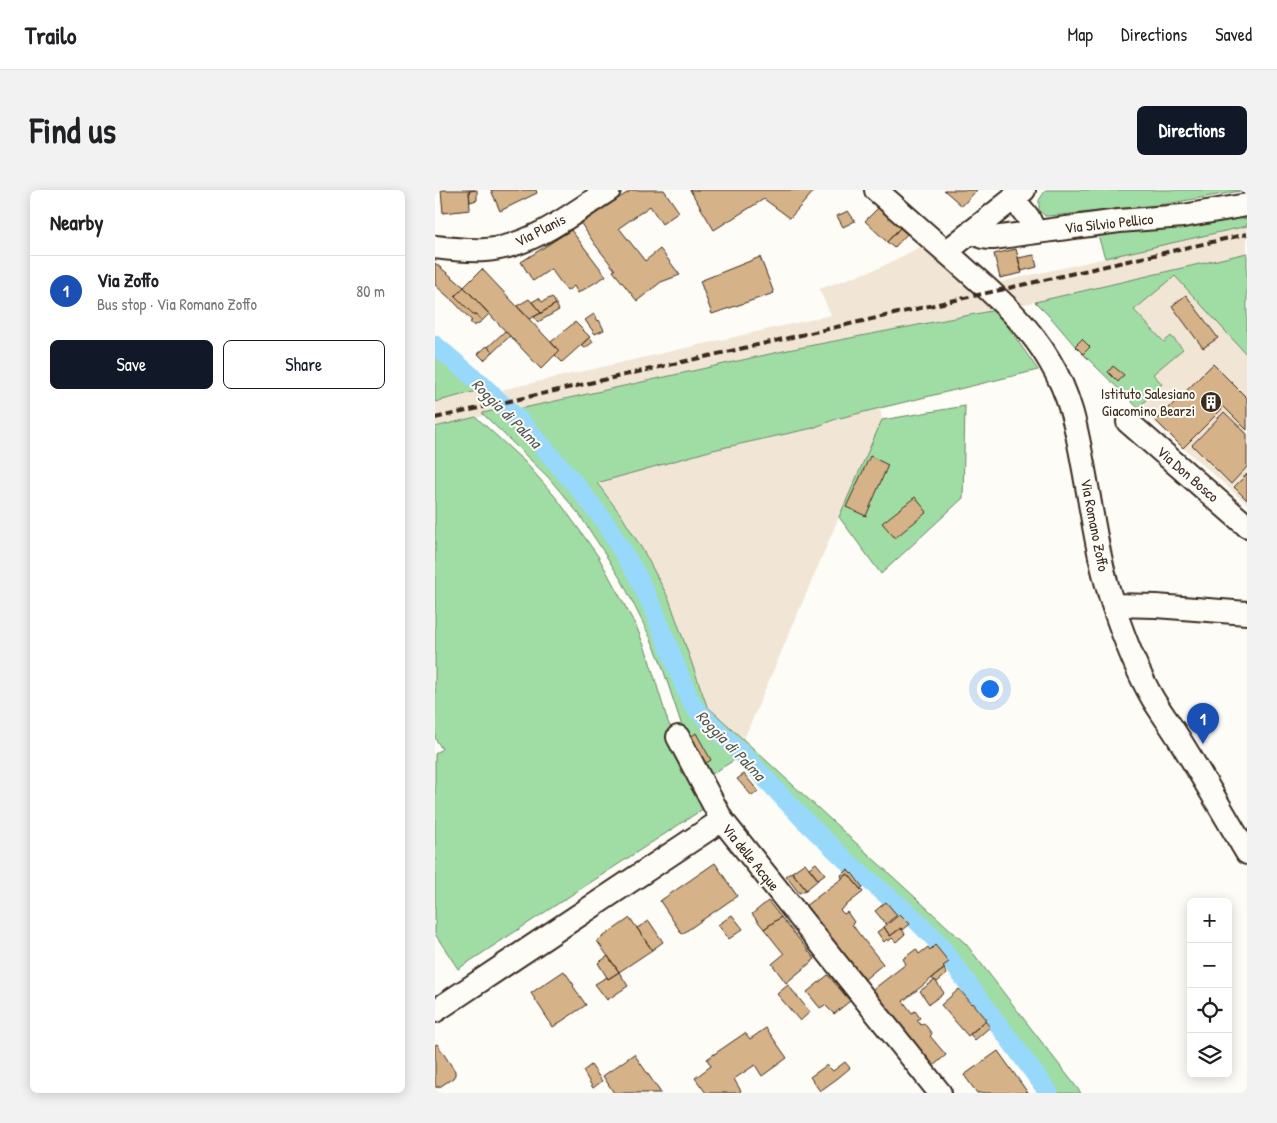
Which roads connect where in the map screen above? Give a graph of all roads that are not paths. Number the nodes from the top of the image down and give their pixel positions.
1 (609, 190) edge
2 (876, 190) edge
3 (893, 190) edge
4 (1018, 194) edge
5 (1247, 204) edge
6 (972, 231) junction
7 (1035, 232) junction
8 (435, 247) edge
9 (950, 249) junction
10 (1128, 422) dead end
11 (1247, 526) edge
12 (1120, 605) junction
13 (1247, 613) edge
14 (679, 737) dead end
15 (722, 820) junction
16 (1247, 853) edge
17 (435, 1012) edge
18 (940, 1093) edge

1 - 8 street, Via Planis
2 - 9 street
3 - 9 street
4 - 6 street
4 - 7 street
5 - 7 street, Via Silvio Pellico
6 - 7 street, Via Silvio Pellico
6 - 9 street
9 - 12 street, Via Romano Zoffo
9 - 12 street, Via Romano Zoffo
10 - 11 street, Via Don Bosco
12 - 13 street
12 - 16 street, Via Romano Zoffo
14 - 15 street
15 - 17 street, Via delle Acque
15 - 18 street, Via delle Acque

